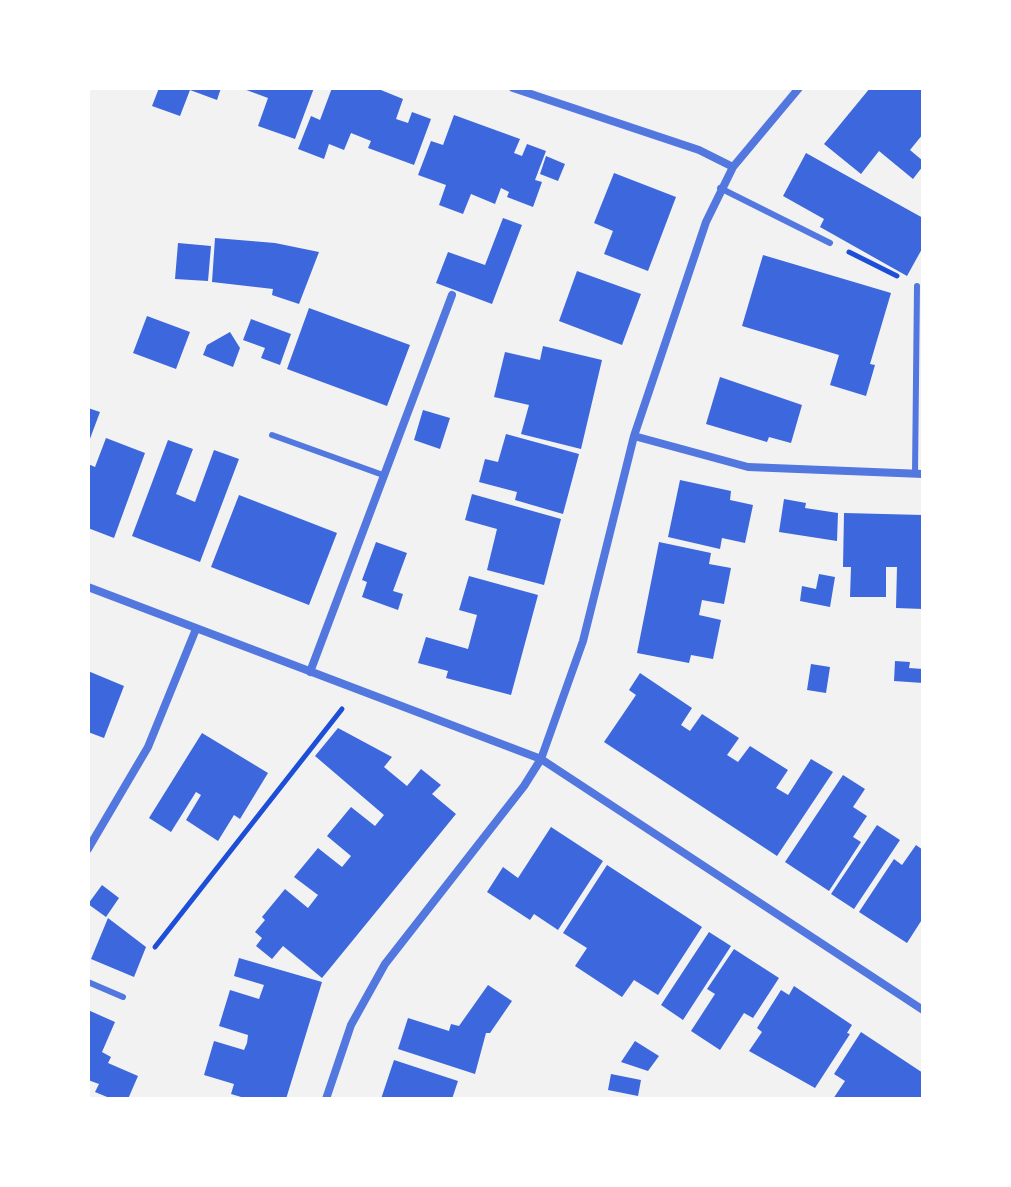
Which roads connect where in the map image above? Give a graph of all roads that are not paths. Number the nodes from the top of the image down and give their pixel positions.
1 (513, 88) edge
2 (799, 88) edge
3 (733, 167) junction
4 (720, 188) junction
5 (830, 243) road end
6 (917, 286) road end
7 (452, 295) dead end
8 (272, 435) dead end
9 (634, 436) junction
10 (919, 474) edge
11 (383, 475) junction
12 (88, 587) edge
13 (196, 629) junction
14 (310, 672) junction
15 (541, 759) junction
16 (88, 849) edge
17 (88, 982) edge
18 (123, 997) dead end
19 (923, 1010) edge
20 (326, 1099) edge

1 - 3 street
2 - 3 street
3 - 4 street
4 - 5 lane
4 - 9 street
6 - 10 lane
7 - 11 street
8 - 11 lane
9 - 10 street
9 - 15 street
11 - 14 street
12 - 13 street
13 - 14 street
13 - 16 street
14 - 15 street
15 - 19 street
15 - 20 street
17 - 18 lane

